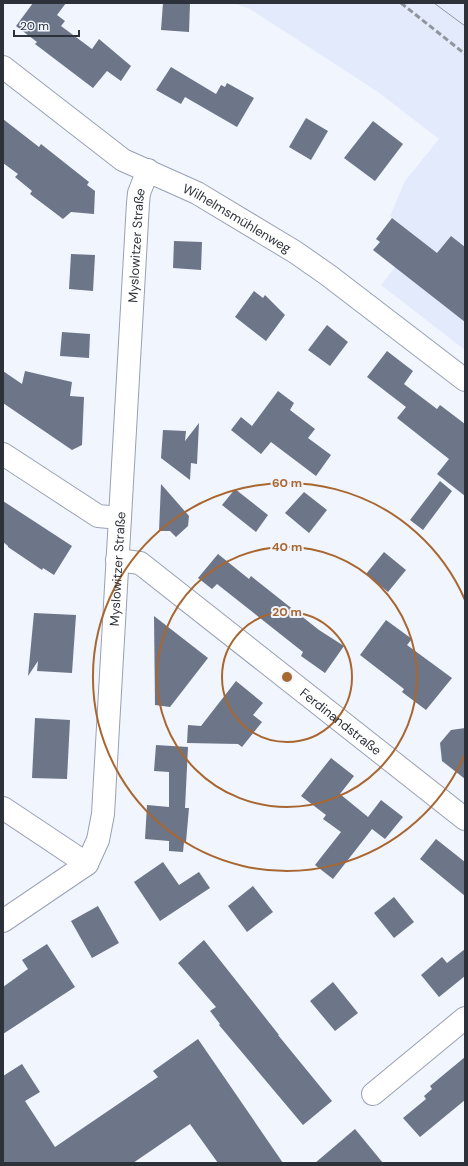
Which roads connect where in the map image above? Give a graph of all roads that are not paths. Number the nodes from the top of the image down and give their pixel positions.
1 (3, 66) edge
2 (148, 170) junction
3 (465, 380) edge
4 (3, 454) edge
5 (120, 518) junction
6 (117, 560) junction
7 (3, 808) edge
8 (465, 820) edge
9 (87, 864) junction
10 (3, 921) edge
11 (465, 1018) edge
12 (372, 1094) dead end

1 - 2 street, Wilhelmsmühlenweg
2 - 3 street, Wilhelmsmühlenweg
2 - 5 street, Myslowitzer Straße
4 - 5 street
5 - 6 street, Myslowitzer Straße
6 - 8 street, Ferdinandstraße
6 - 9 street, Myslowitzer Straße
7 - 9 street
9 - 10 street
11 - 12 street

